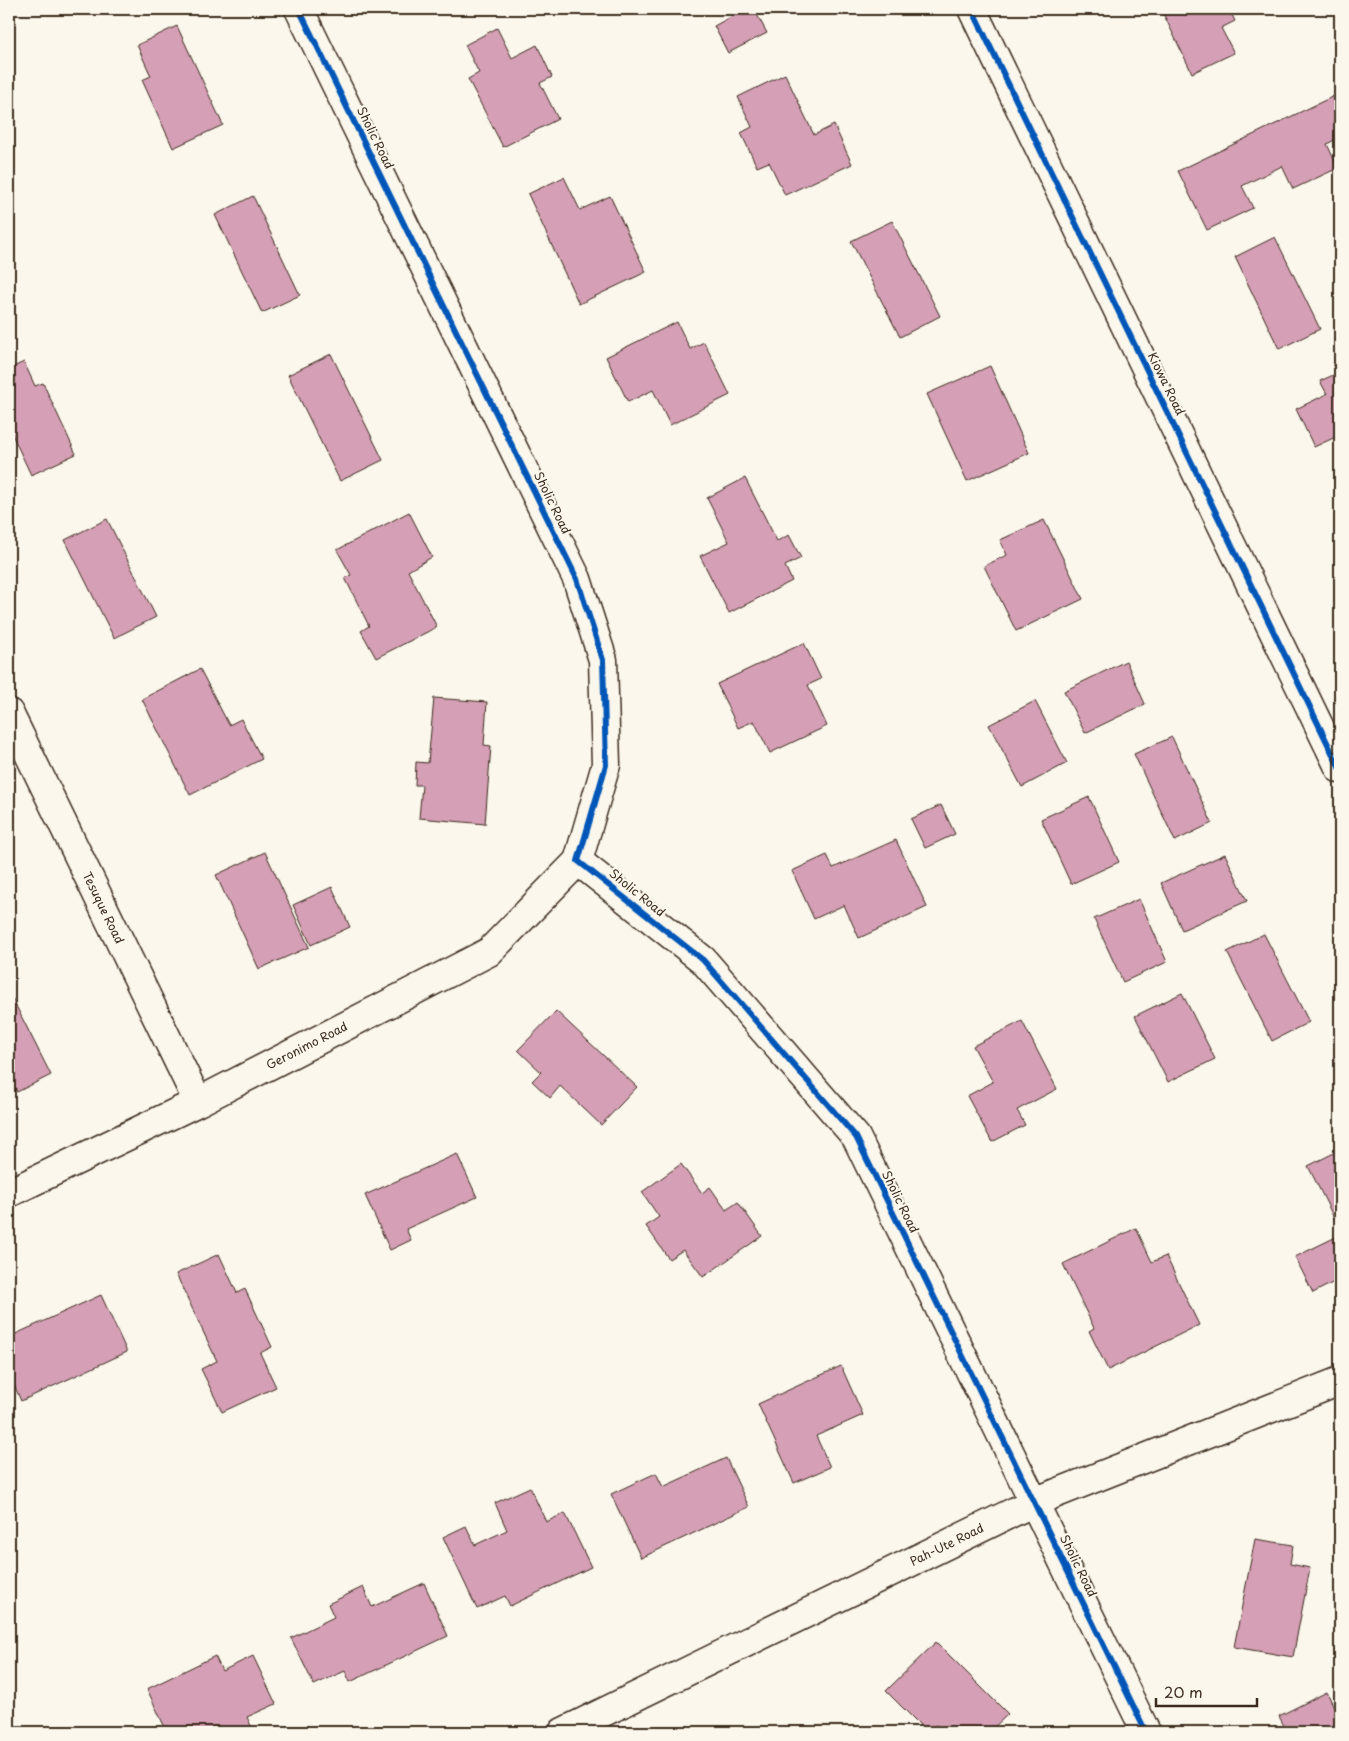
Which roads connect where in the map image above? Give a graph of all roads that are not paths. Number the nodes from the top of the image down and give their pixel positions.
1 (299, 9) edge
2 (972, 9) edge
3 (9, 713) edge
4 (1340, 769) edge
5 (578, 861) junction
6 (198, 1102) junction
7 (9, 1193) edge
8 (1340, 1381) edge
9 (1034, 1502) junction
10 (563, 1732) edge
11 (1146, 1732) edge

1 - 5 street, Sholic Road
2 - 4 street, Kiowa Road
3 - 6 street, Tesuque Road
5 - 6 street, Geronimo Road
5 - 9 street, Sholic Road
6 - 7 street, Geronimo Road
8 - 9 street, Pah-Ute Road
9 - 10 street, Pah-Ute Road
9 - 11 street, Sholic Road

